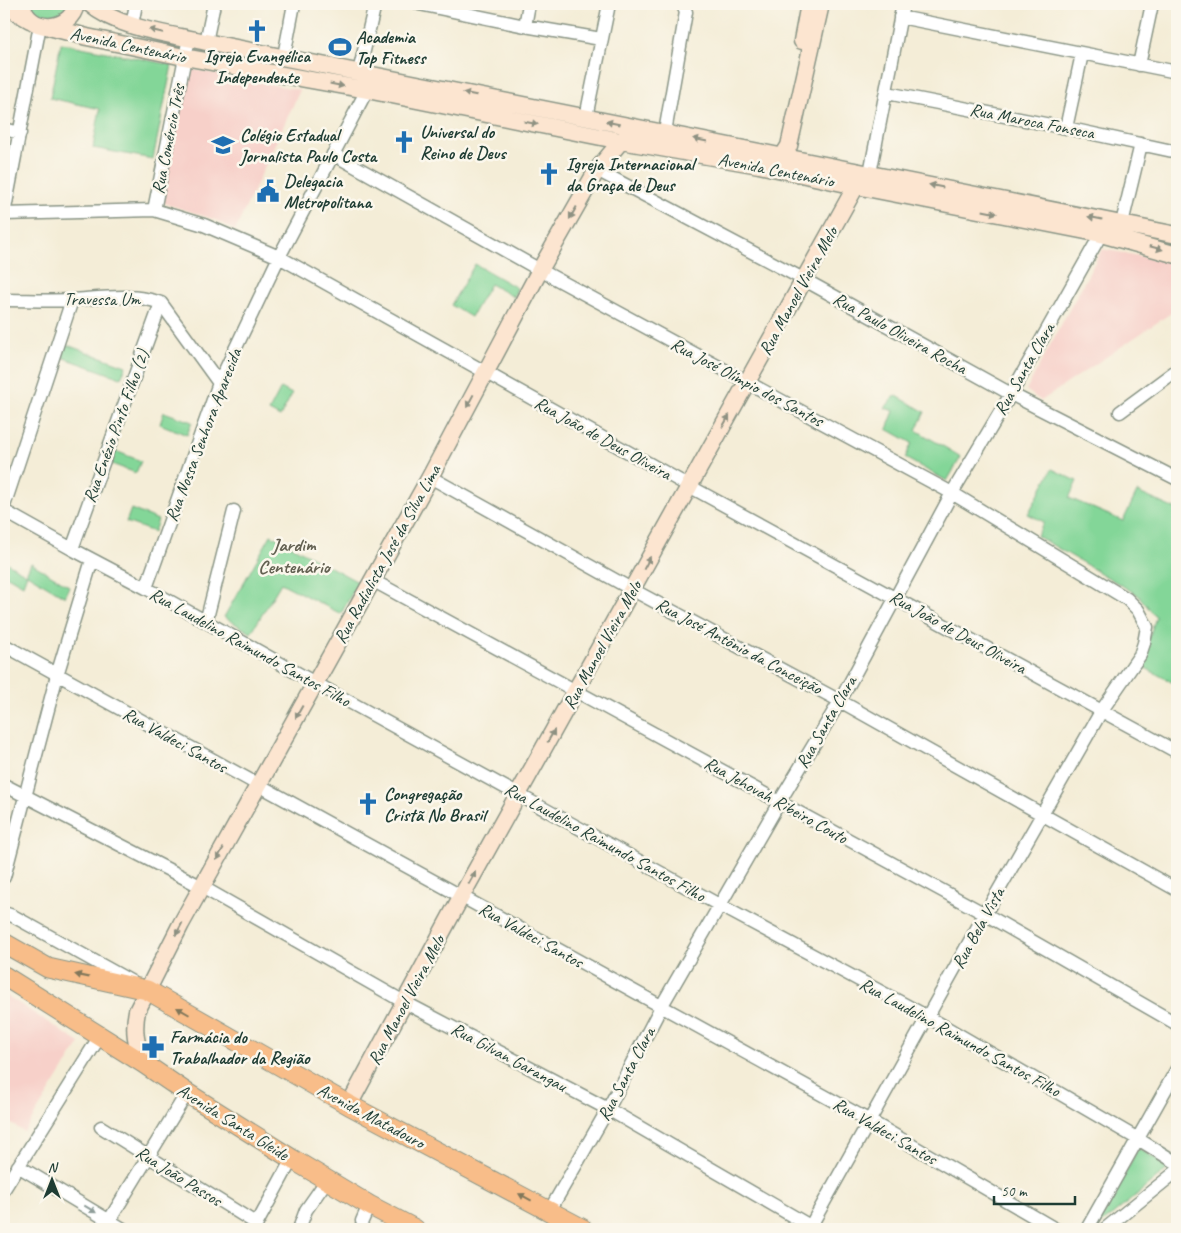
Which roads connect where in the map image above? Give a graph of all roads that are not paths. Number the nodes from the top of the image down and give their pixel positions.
1 (22, 4) edge
2 (76, 4) edge
3 (90, 4) edge
4 (136, 4) edge
5 (214, 4) edge
6 (294, 4) edge
7 (375, 4) edge
8 (419, 4) edge
9 (529, 4) edge
10 (609, 4) edge
11 (808, 4) edge
12 (821, 4) edge
13 (903, 4) edge
14 (1152, 4) edge
15 (4, 5) edge
16 (451, 7) edge
17 (684, 8) edge
18 (900, 17) junction
19 (41, 25) junction
20 (132, 25) junction
21 (525, 26) junction
22 (189, 38) junction
23 (601, 40) junction
24 (206, 42) junction
25 (1082, 54) junction
26 (184, 57) junction
27 (289, 58) junction
28 (1139, 65) junction
29 (359, 72) junction
30 (1177, 72) edge
31 (290, 76) junction
32 (367, 90) junction
33 (887, 93) junction
34 (586, 117) junction
35 (641, 128) junction
36 (1066, 128) junction
37 (4, 129) edge
38 (665, 132) junction
39 (20, 133) junction
40 (620, 141) junction
41 (1141, 144) junction
42 (1177, 152) edge
43 (333, 154) junction
44 (771, 161) junction
45 (597, 170) junction
46 (870, 173) junction
47 (856, 186) junction
48 (154, 210) junction
49 (4, 214) edge
50 (1122, 223) junction
51 (1102, 234) junction
52 (1177, 235) edge
53 (1177, 255) edge
54 (279, 257) junction
55 (540, 270) junction
56 (803, 279) junction
57 (4, 300) edge
58 (72, 300) junction
59 (161, 303) junction
60 (1177, 370) edge
61 (485, 373) junction
62 (219, 383) junction
63 (748, 383) junction
64 (1011, 394) junction
65 (1120, 412) dead end
66 (430, 477) junction
67 (1177, 479) edge
68 (689, 486) junction
69 (952, 493) junction
70 (4, 506) edge
71 (4, 511) edge
72 (234, 511) dead end
73 (72, 549) junction
74 (92, 560) junction
75 (372, 580) junction
76 (146, 588) junction
77 (633, 590) junction
78 (896, 598) junction
79 (206, 622) junction
80 (1146, 627) joint
81 (4, 645) edge
82 (56, 675) junction
83 (315, 683) junction
84 (576, 691) junction
85 (840, 700) junction
86 (1102, 710) junction
87 (1177, 752) edge
88 (4, 785) edge
89 (258, 786) junction
90 (518, 794) junction
91 (26, 795) junction
92 (780, 801) junction
93 (1043, 814) junction
94 (4, 877) edge
95 (202, 886) junction
96 (1177, 890) edge
97 (461, 897) junction
98 (721, 906) junction
99 (4, 913) edge
100 (985, 914) junction
101 (4, 943) edge
102 (4, 976) edge
103 (147, 990) junction
104 (404, 1002) junction
105 (662, 1007) junction
106 (928, 1017) junction
107 (1177, 1024) edge
108 (100, 1036) junction
109 (143, 1063) junction
110 (1177, 1069) edge
111 (187, 1093) junction
112 (349, 1106) junction
113 (608, 1108) junction
114 (870, 1121) junction
115 (101, 1128) dead end
116 (1138, 1138) junction
117 (149, 1156) junction
118 (292, 1159) junction
119 (1177, 1163) edge
120 (18, 1166) junction
121 (1177, 1171) edge
122 (327, 1180) junction
123 (4, 1189) edge
124 (550, 1210) junction
125 (107, 1225) edge
126 (256, 1227) edge
127 (812, 1228) edge
128 (123, 1229) edge
129 (299, 1229) edge
130 (414, 1229) edge
131 (583, 1229) edge
132 (1055, 1229) edge
133 (1087, 1229) edge
134 (1105, 1229) edge

1 - 19 street
2 - 19 street
3 - 20 street, Avenida Centenário
4 - 20 street
5 - 24 street
6 - 27 street
7 - 29 street
8 - 16 street
9 - 21 street
10 - 23 street
11 - 44 street
12 - 44 street
13 - 18 street
14 - 28 street
15 - 19 street, Avenida Centenário
16 - 21 street
17 - 38 street
18 - 25 street
18 - 33 street
19 - 26 street, Avenida Centenário
19 - 39 street
22 -> 20 street, Avenida Centenário
21 - 23 street
22 - 24 street, Avenida Centenário
22 - 26 street, Rua Comércio Três
23 - 34 street
24 - 27 street, Avenida Centenário
25 - 28 street
25 - 36 street
26 - 31 street, Avenida Centenário
26 - 48 street, Rua Comércio Três
27 - 29 street, Avenida Centenário
27 - 31 street
28 - 30 street
34 -> 29 street, Avenida Centenário
31 -> 32 street, Avenida Centenário
32 -> 40 street, Avenida Centenário
32 - 43 street, Rua Nossa Senhora Aparecida
33 - 36 street, Rua Maroca Fonseca
33 - 46 street
35 -> 34 street, Avenida Centenário
35 - 38 street, Avenida Centenário
35 - 40 street, Rua Radialista José da Silva Lima
36 - 41 street, Rua Maroca Fonseca
37 - 39 street
44 -> 38 street, Avenida Centenário
39 - 49 street
40 - 44 street, Avenida Centenário
40 - 45 street, Rua Radialista José da Silva Lima
41 - 42 street, Rua Maroca Fonseca
41 - 50 street
43 - 54 street, Rua Nossa Senhora Aparecida
43 - 55 street, Rua José Olímpio dos Santos
44 - 46 street, Avenida Centenário
44 - 47 street, Avenida Centenário
45 -> 55 street, Rua Radialista José da Silva Lima
45 - 56 street, Rua Paulo Oliveira Rocha
50 -> 46 street, Avenida Centenário
47 -> 51 street, Avenida Centenário
47 - 56 street, Rua Manoel Vieira Melo
48 - 49 street, Rua João de Deus Oliveira
48 - 54 street, Rua João de Deus Oliveira
50 - 52 street, Avenida Centenário
51 -> 53 street, Avenida Centenário
51 - 64 street, Rua Santa Clara
54 - 61 street, Rua João de Deus Oliveira
54 - 62 street, Rua Nossa Senhora Aparecida
55 - 61 street, Rua Radialista José da Silva Lima
55 - 63 street, Rua José Olímpio dos Santos
56 - 63 street, Rua Manoel Vieira Melo
56 - 64 street, Rua Paulo Oliveira Rocha
57 - 58 street, Travessa Um
58 - 59 street, Travessa Um
58 - 70 street
59 - 62 street, Travessa Um
59 - 73 street, Rua Enézio Pinto Filho (2)
60 - 65 street
61 -> 66 street, Rua Radialista José da Silva Lima
61 - 68 street, Rua João de Deus Oliveira
62 - 76 street, Rua Nossa Senhora Aparecida
68 -> 63 street, Rua Manoel Vieira Melo
63 - 69 street, Rua José Olímpio dos Santos
64 - 67 street, Rua Paulo Oliveira Rocha
64 - 69 street, Rua Santa Clara
66 - 75 street, Rua Radialista José da Silva Lima
66 - 77 street, Rua José Antônio da Conceição
77 -> 68 street, Rua Manoel Vieira Melo
68 - 78 street, Rua João de Deus Oliveira
69 - 78 street, Rua Santa Clara
69 - 80 street, Rua José Olímpio dos Santos
71 - 73 street, Rua Laudelino Raimundo Santos Filho
72 - 79 street
73 - 74 street, Rua Laudelino Raimundo Santos Filho
74 - 76 street, Rua Laudelino Raimundo Santos Filho
74 - 82 street
75 - 83 street, Rua Radialista José da Silva Lima
75 - 84 street, Rua Jehovah Ribeiro Couto
76 - 79 street, Rua Laudelino Raimundo Santos Filho
77 - 84 street, Rua Manoel Vieira Melo
77 - 85 street, Rua José Antônio da Conceição
78 - 85 street, Rua Santa Clara
78 - 86 street, Rua João de Deus Oliveira
79 - 83 street, Rua Laudelino Raimundo Santos Filho
80 - 86 street, Rua Bela Vista
81 - 82 street, Rua Valdeci Santos
82 - 89 street, Rua Valdeci Santos
82 - 91 street
83 -> 89 street, Rua Radialista José da Silva Lima
83 - 90 street, Rua Laudelino Raimundo Santos Filho
90 -> 84 street, Rua Manoel Vieira Melo
84 - 92 street, Rua Jehovah Ribeiro Couto
85 - 92 street, Rua Santa Clara
85 - 93 street, Rua José Antônio da Conceição
86 - 87 street, Rua João de Deus Oliveira
86 - 93 street, Rua Bela Vista
88 - 91 street, Rua Gilvan Garangau
89 -> 95 street, Rua Radialista José da Silva Lima
89 - 97 street, Rua Valdeci Santos
97 -> 90 street, Rua Manoel Vieira Melo
90 - 98 street, Rua Laudelino Raimundo Santos Filho
91 - 94 street
91 - 95 street, Rua Gilvan Garangau
92 - 98 street, Rua Santa Clara
92 - 100 street, Rua Jehovah Ribeiro Couto
93 - 96 street, Rua José Antônio da Conceição
93 - 100 street, Rua Bela Vista
95 -> 103 street, Rua Radialista José da Silva Lima
95 - 104 street, Rua Gilvan Garangau
97 - 104 street, Rua Manoel Vieira Melo
97 - 105 street, Rua Valdeci Santos
98 - 105 street, Rua Santa Clara
98 - 106 street, Rua Laudelino Raimundo Santos Filho
99 - 103 street, Avenida Matadouro
100 - 106 street, Rua Bela Vista
100 - 107 street, Rua Jehovah Ribeiro Couto
103 -> 101 main road
102 - 108 main road, Avenida Santa Gleide
103 - 109 street, Rua Radialista José da Silva Lima
112 -> 103 main road, Avenida Matadouro
104 - 112 street, Rua Manoel Vieira Melo
104 - 113 street, Rua Gilvan Garangau
105 - 113 street, Rua Santa Clara
105 - 114 street, Rua Valdeci Santos
106 - 114 street, Rua Bela Vista
106 - 116 street, Rua Laudelino Raimundo Santos Filho
108 - 109 main road, Avenida Santa Gleide
108 - 120 street
109 - 111 main road, Avenida Santa Gleide
110 - 116 street
111 - 117 street
111 - 118 main road, Avenida Santa Gleide
124 -> 112 main road, Avenida Matadouro
113 - 124 street, Rua Santa Clara
113 - 127 street, Rua Gilvan Garangau
114 - 127 street, Rua Bela Vista
114 - 132 street, Rua Valdeci Santos
115 - 117 street, Rua João Passos
116 - 119 street, Rua Laudelino Raimundo Santos Filho
116 - 133 street
117 - 125 street
117 - 126 street, Rua João Passos
118 - 122 main road, Avenida Santa Gleide
118 - 126 street
120 - 123 street
120 -> 125 street
121 - 134 street
122 - 129 street
122 - 130 main road, Avenida Santa Gleide
124 - 131 main road, Avenida Matadouro
125 - 128 street

